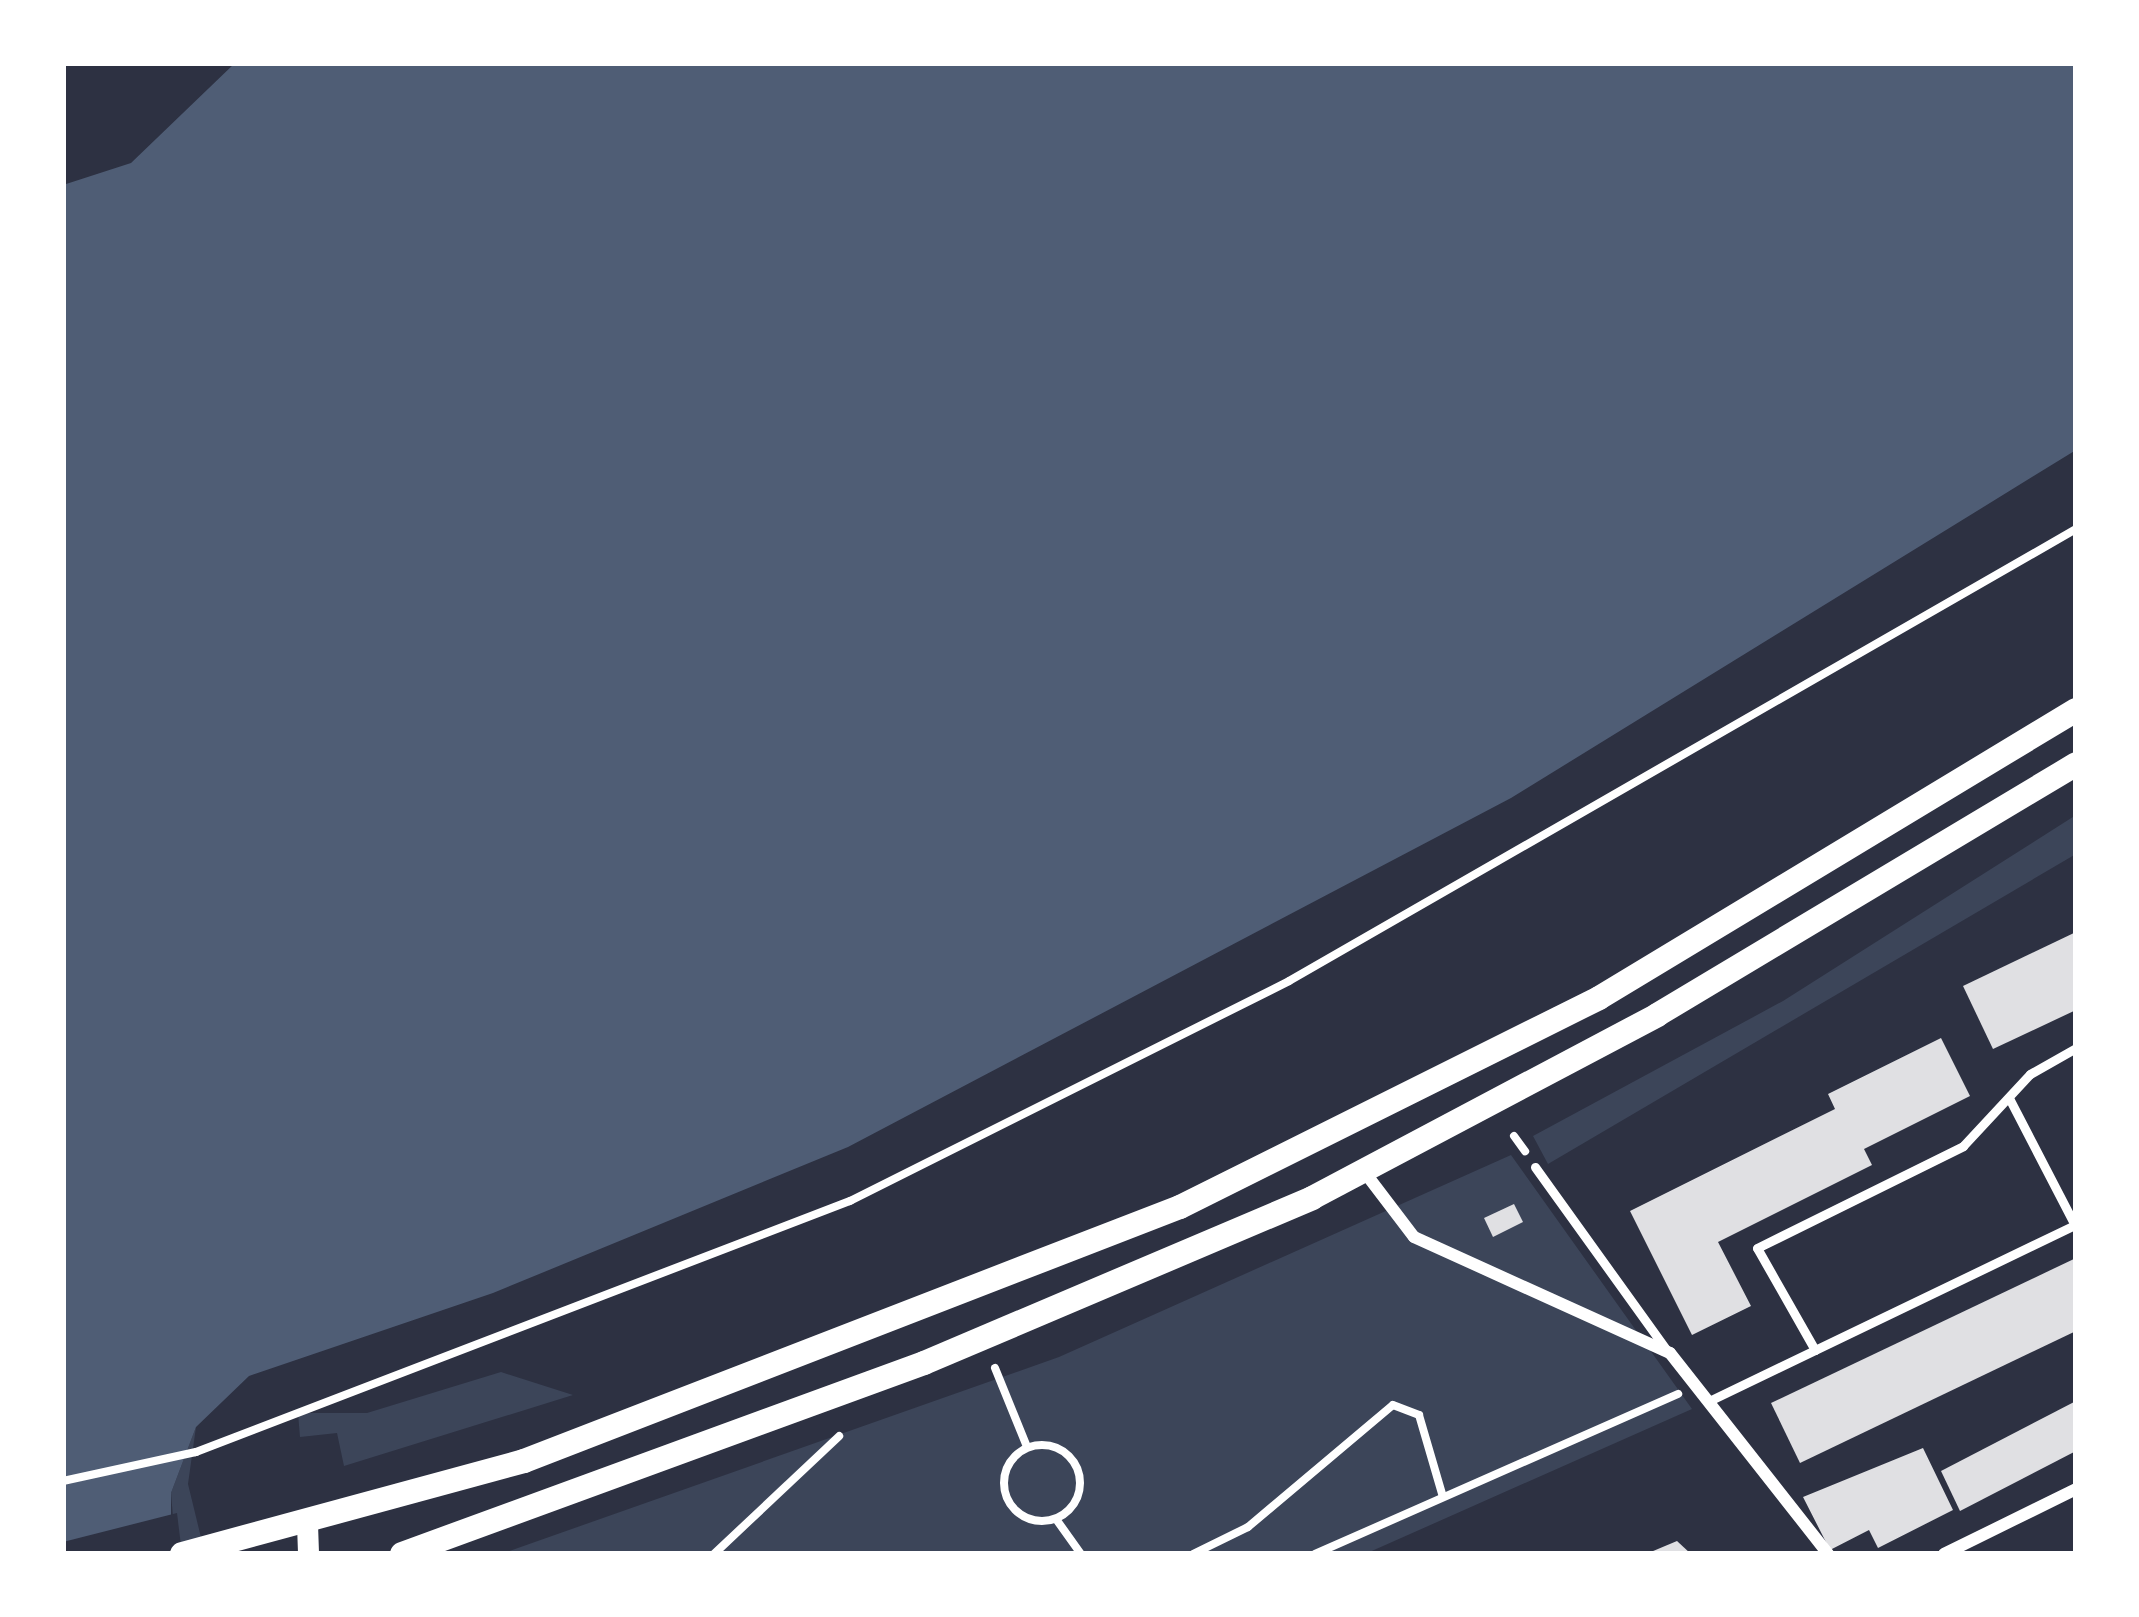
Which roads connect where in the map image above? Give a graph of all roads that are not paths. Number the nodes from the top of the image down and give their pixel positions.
1 (2076, 710) edge
2 (2076, 764) edge
3 (2076, 1048) edge
4 (2009, 1098) junction
5 (1535, 1167) dead end
6 (1363, 1170) junction
7 (2076, 1225) edge
8 (1815, 1350) junction
9 (1670, 1353) junction
10 (1709, 1401) junction
11 (2076, 1489) edge
12 (307, 1524) junction
13 (428, 1550) edge
14 (182, 1554) edge
15 (308, 1554) edge
16 (402, 1554) edge
17 (1828, 1554) edge
18 (1944, 1554) edge

1 - 12 main road
2 - 6 main road
3 - 4 lane
4 - 7 lane
4 - 8 lane
5 - 9 lane
6 - 9 street
6 - 13 main road
7 - 8 lane
8 - 10 lane
9 - 10 street
10 - 17 street
11 - 18 street
12 - 14 main road
12 - 15 street
13 - 16 main road

